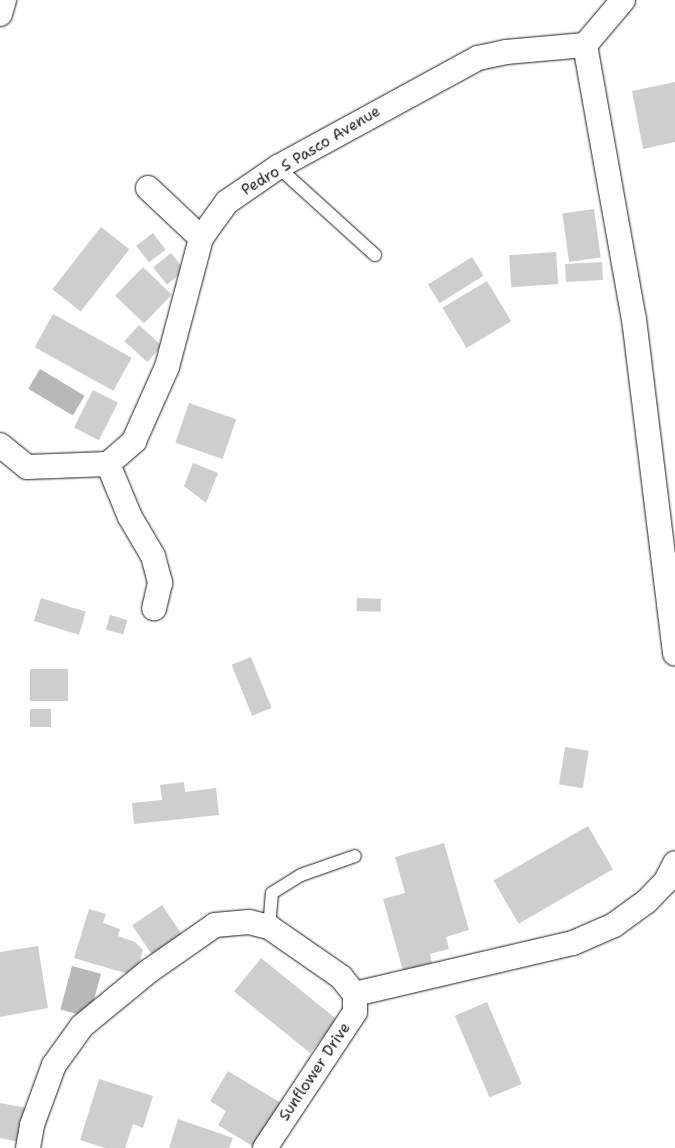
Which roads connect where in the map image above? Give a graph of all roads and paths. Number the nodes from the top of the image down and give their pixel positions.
1 (4, 0) edge
2 (623, 0) edge
3 (0, 14) edge
4 (585, 45) junction
5 (278, 167) junction
6 (148, 188) dead end
7 (201, 238) junction
8 (375, 254) dead end
9 (0, 445) edge
10 (108, 464) junction
11 (670, 586) edge
12 (154, 608) dead end
13 (675, 654) edge
14 (355, 856) dead end
15 (675, 863) edge
16 (268, 926) junction
17 (355, 994) junction
18 (28, 1148) edge
19 (265, 1148) edge

1 - 3 street
2 - 4 street
4 - 5 street, Pedro S Pasco Avenue
4 - 11 street
5 - 7 street, Pedro S Pasco Avenue
5 - 8 lane
6 - 7 street
7 - 10 street, Pedro S Pasco Avenue
9 - 10 street
10 - 12 street
11 - 13 street
14 - 16 lane
15 - 17 street
16 - 17 street
16 - 18 street
17 - 19 street, Sunflower Drive

